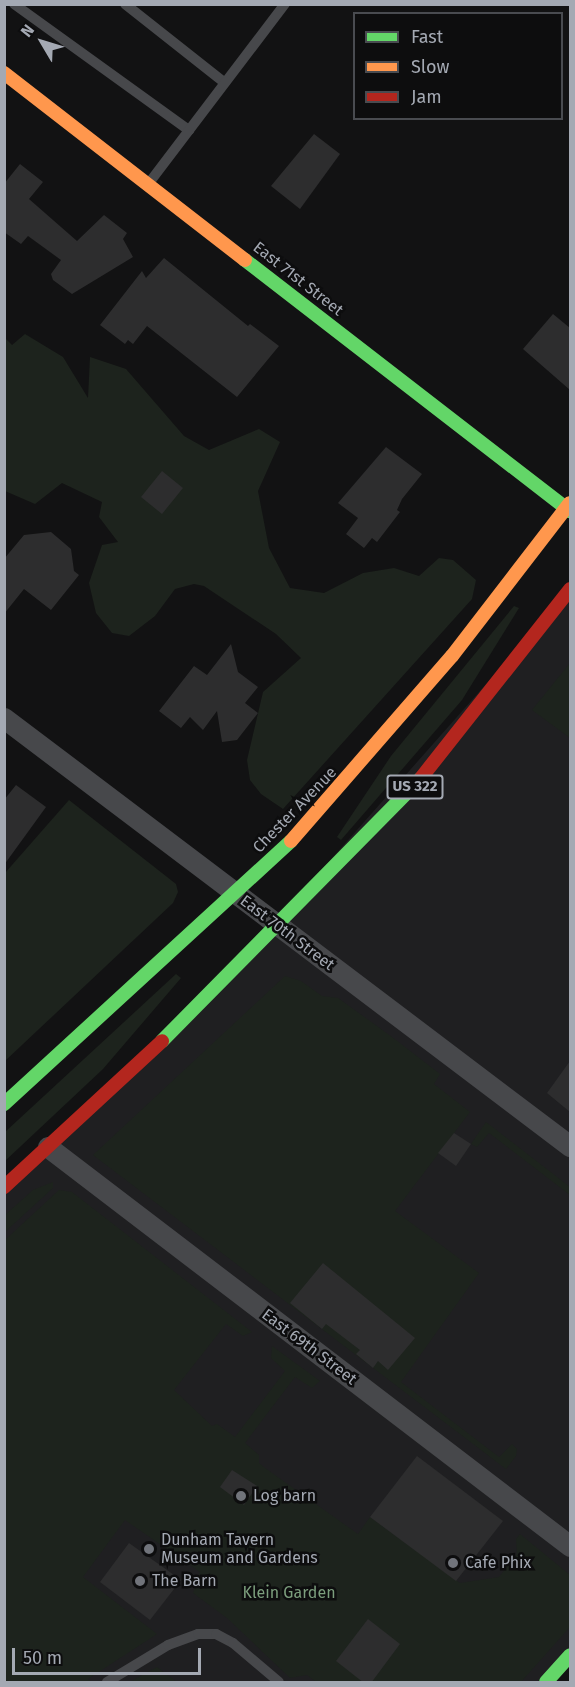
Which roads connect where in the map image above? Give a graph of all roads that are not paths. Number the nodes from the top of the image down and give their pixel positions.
1 (14, 4) edge
2 (125, 4) edge
3 (285, 4) edge
4 (4, 73) edge
5 (225, 82) junction
6 (189, 130) junction
7 (148, 184) junction
8 (569, 508) edge
9 (570, 589) edge
10 (4, 718) edge
11 (234, 893) junction
12 (279, 927) junction
13 (4, 1104) edge
14 (570, 1146) edge
15 (48, 1147) junction
16 (4, 1187) edge
17 (570, 1546) edge
18 (570, 1655) edge
19 (107, 1683) edge
20 (279, 1683) edge
21 (546, 1683) edge

1 - 6 lane
2 - 5 lane
3 - 5 lane
4 - 7 main road, East 71st Street
5 - 6 lane
6 - 7 lane
7 - 8 main road, East 71st Street
8 - 11 main road, Chester Avenue
9 - 12 main road, US 322
10 - 11 street, East 70th Street
11 - 12 street, East 70th Street
11 - 13 main road, Chester Avenue
12 - 14 street, East 70th Street
12 - 15 main road, US 322
15 - 16 main road, US 322
15 - 17 street, East 69th Street
18 - 21 main road
19 - 20 lane

